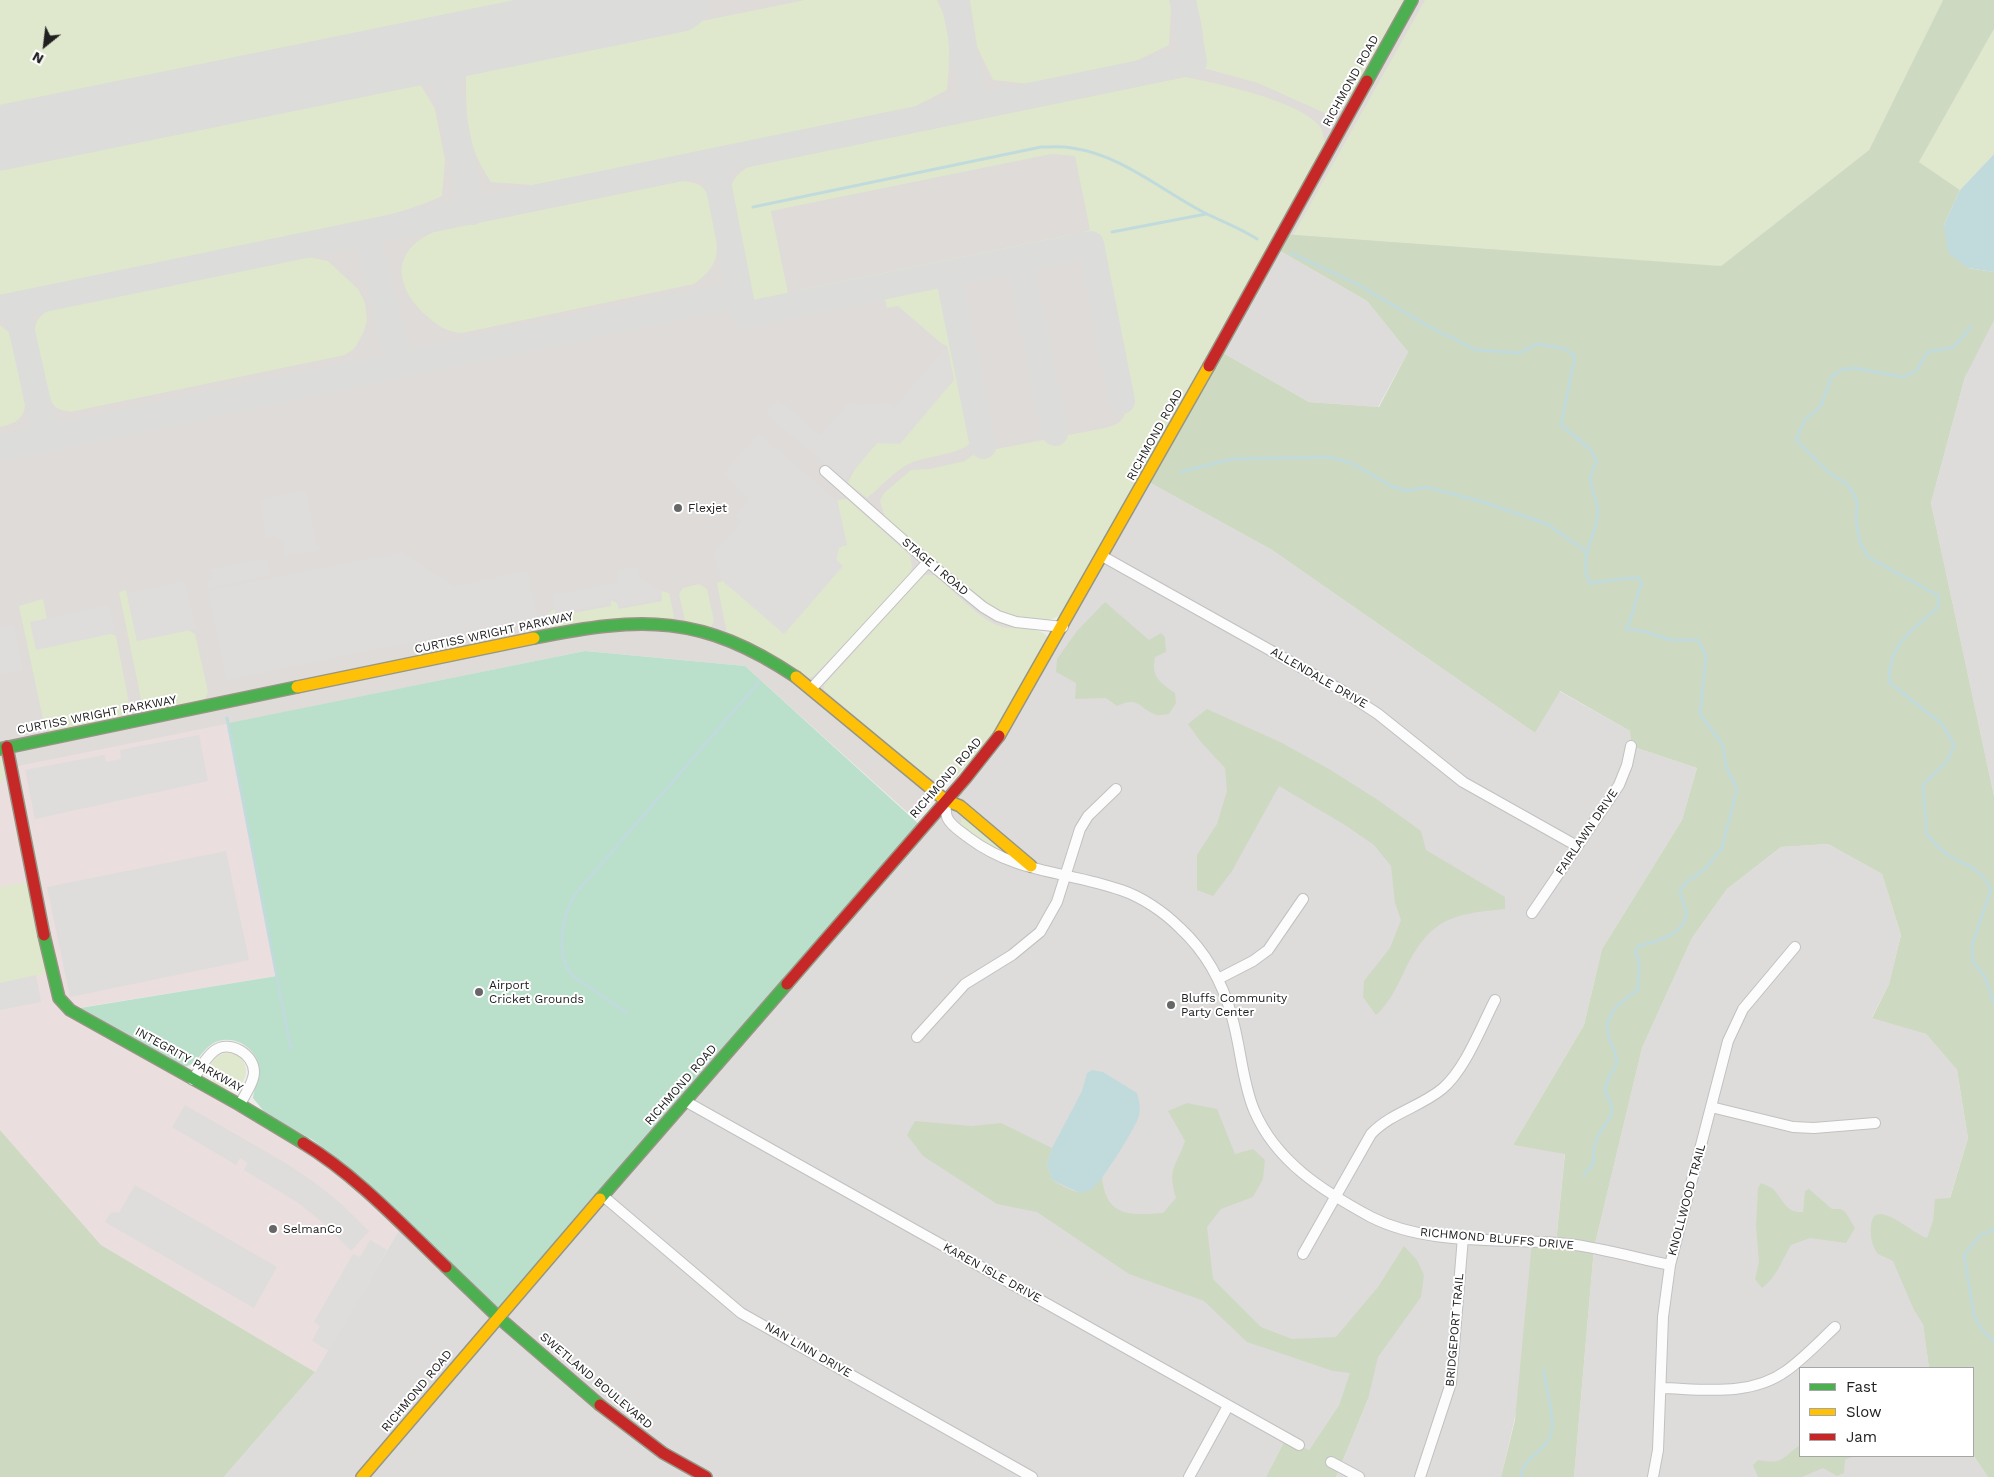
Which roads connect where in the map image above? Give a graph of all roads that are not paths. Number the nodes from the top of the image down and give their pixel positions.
1 (1412, 0) edge
2 (825, 471) dead end
3 (1102, 556) junction
4 (928, 562) junction
5 (1063, 627) junction
6 (812, 688) junction
7 (1631, 746) dead end
8 (3, 748) edge
9 (1116, 789) dead end
10 (945, 800) junction
11 (1577, 846) junction
12 (1031, 866) junction
13 (1066, 876) junction
14 (1303, 900) dead end
15 (1532, 913) dead end
16 (1795, 947) dead end
17 (1218, 979) junction
18 (1494, 1000) dead end
19 (917, 1037) dead end
20 (194, 1080) junction
21 (685, 1101) junction
22 (240, 1105) junction
23 (1711, 1107) junction
24 (1875, 1123) dead end
25 (604, 1196) junction
26 (1335, 1196) junction
27 (1463, 1237) junction
28 (1303, 1254) dead end
29 (1670, 1266) junction
30 (498, 1317) junction
31 (1834, 1327) dead end
32 (1661, 1388) junction
33 (1228, 1406) junction
34 (1298, 1445) dead end
35 (1331, 1462) dead end
36 (362, 1477) edge
37 (706, 1477) edge
38 (1032, 1477) edge
39 (1189, 1477) edge
40 (1359, 1477) edge
41 (1420, 1477) edge
42 (1653, 1477) edge

1 - 3 street, RICHMOND ROAD
2 - 4 street, STAGE I ROAD
3 - 5 street, RICHMOND ROAD
3 - 11 street, ALLENDALE DRIVE
4 - 5 street, STAGE I ROAD
4 - 6 street
5 - 10 street, RICHMOND ROAD
6 - 8 street, CURTISS WRIGHT PARKWAY
6 - 10 street, CURTISS WRIGHT PARKWAY
7 - 11 street, FAIRLAWN DRIVE
8 - 20 street, INTEGRITY PARKWAY
9 - 13 street
10 - 12 street, CURTISS WRIGHT PARKWAY
10 - 12 street, RICHMOND BLUFFS DRIVE
10 - 21 street, RICHMOND ROAD
11 - 15 street, FAIRLAWN DRIVE
12 - 13 street, RICHMOND BLUFFS DRIVE
13 - 17 street, RICHMOND BLUFFS DRIVE
13 - 19 street
14 - 17 street
16 - 23 street, KNOLLWOOD TRAIL
17 - 26 street, RICHMOND BLUFFS DRIVE
18 - 26 street
20 - 22 street, INTEGRITY PARKWAY
20 - 22 street
21 - 25 street, RICHMOND ROAD
21 - 33 street, KAREN ISLE DRIVE
22 - 30 street, INTEGRITY PARKWAY
23 - 24 street
23 - 29 street, KNOLLWOOD TRAIL
25 - 30 street, RICHMOND ROAD
25 - 38 street, NAN LINN DRIVE
26 - 27 street, RICHMOND BLUFFS DRIVE
26 - 28 street
27 - 29 street, RICHMOND BLUFFS DRIVE
27 - 41 street, BRIDGEPORT TRAIL
29 - 32 street, KNOLLWOOD TRAIL
30 - 36 street, RICHMOND ROAD
30 - 37 street, SWETLAND BOULEVARD
31 - 32 street
32 - 42 street, KNOLLWOOD TRAIL
33 - 34 street, KAREN ISLE DRIVE
33 - 39 street
35 - 40 street

